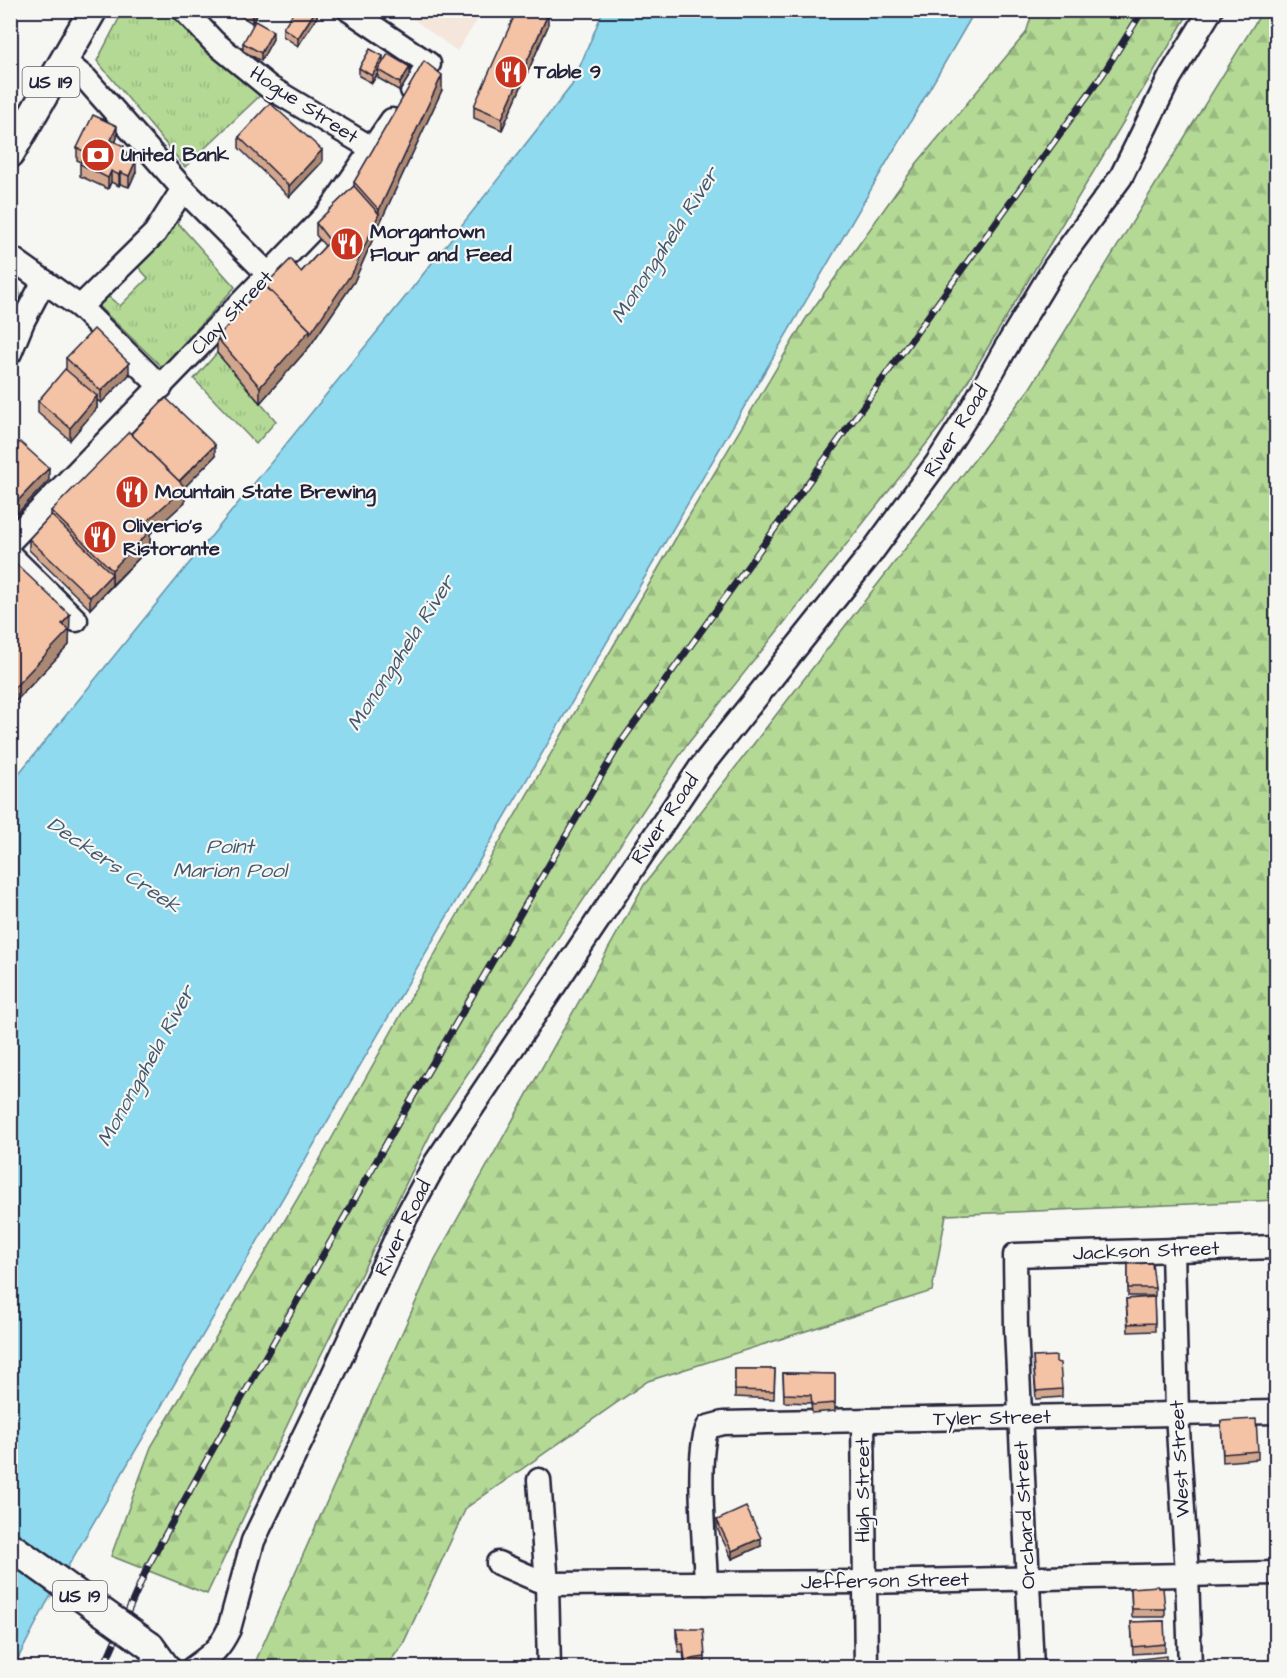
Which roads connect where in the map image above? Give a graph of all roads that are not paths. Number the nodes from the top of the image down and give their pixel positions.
1 (93, 10) edge
2 (184, 10) edge
3 (349, 10) edge
4 (1211, 10) edge
5 (64, 61) junction
6 (373, 149) junction
7 (10, 154) edge
8 (183, 189) junction
9 (10, 257) edge
10 (269, 275) junction
11 (44, 281) junction
12 (80, 306) junction
13 (10, 353) edge
14 (161, 387) junction
15 (10, 541) edge
16 (10, 555) edge
17 (76, 620) dead end
18 (1276, 1247) edge
19 (1173, 1250) junction
20 (1015, 1255) joint
21 (1276, 1412) edge
22 (1177, 1413) junction
23 (1020, 1417) junction
24 (863, 1421) junction
25 (539, 1480) dead end
26 (10, 1546) edge
27 (498, 1563) dead end
28 (1276, 1573) edge
29 (1187, 1575) junction
30 (1029, 1578) junction
31 (864, 1582) junction
32 (706, 1583) junction
33 (547, 1584) junction
34 (166, 1668) edge
35 (193, 1668) edge
36 (549, 1668) edge
37 (866, 1668) edge
38 (1032, 1668) edge
39 (1190, 1668) edge

1 - 5 main road, US 119
2 - 6 street, Hogue Street
3 - 6 street, Clay Street
4 - 35 street, River Road
5 - 7 main road, US 119
5 - 8 street
6 - 10 street, Clay Street
8 - 10 street
8 - 12 street
9 - 11 street
10 - 14 street, Clay Street
11 - 12 street
11 - 13 street
12 - 14 street
14 - 15 street, Clay Street
16 - 17 street
18 - 19 street, Jackson Street
19 - 20 street, Jackson Street
19 - 22 street, West Street
20 - 23 street, Orchard Street
21 - 22 street, Tyler Street
22 - 23 street, Tyler Street
22 - 29 street, West Street
23 - 24 street, Tyler Street
23 - 30 street, Orchard Street
24 - 31 street, High Street
24 - 32 street, Tyler Street
25 - 33 street
26 - 34 main road, US 19, bridge
27 - 33 street, Jefferson Street
28 - 29 street, Jefferson Street
29 - 30 street, Jefferson Street
29 - 39 street, West Street
30 - 31 street, Jefferson Street
30 - 38 street, Orchard Street
31 - 32 street, Jefferson Street
31 - 37 street, High Street
32 - 33 street, Jefferson Street
33 - 36 street

